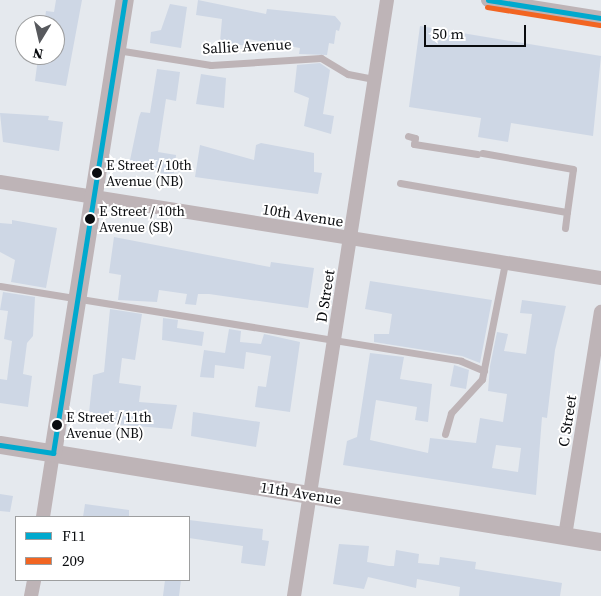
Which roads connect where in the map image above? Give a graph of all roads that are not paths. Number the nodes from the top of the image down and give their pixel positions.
1 (125, 0) edge
2 (387, 0) edge
3 (488, 0) edge
4 (601, 18) edge
5 (117, 50) junction
6 (374, 79) junction
7 (408, 136) dead end
8 (0, 182) edge
9 (400, 183) dead end
10 (94, 197) junction
11 (567, 212) junction
12 (565, 228) dead end
13 (350, 239) junction
14 (505, 263) junction
15 (601, 278) edge
16 (0, 286) edge
17 (77, 297) junction
18 (601, 312) edge
19 (335, 339) junction
20 (484, 371) junction
21 (445, 434) dead end
22 (0, 445) edge
23 (53, 454) junction
24 (310, 495) junction
25 (43, 516) edge
26 (565, 536) junction
27 (601, 542) edge
28 (34, 581) edge
29 (31, 596) edge
30 (294, 596) edge

1 - 5 street
2 - 6 street, D Street
3 - 4 street
5 - 6 lane, Sallie Avenue
5 - 10 street
6 - 13 street, D Street
7 - 11 lane
8 - 10 street, 10th Avenue
9 - 11 lane
10 - 13 street, 10th Avenue
10 - 17 street
11 - 12 lane
13 - 14 street, 10th Avenue
13 - 19 street, D Street
14 - 15 street, 10th Avenue
14 - 20 lane
16 - 17 lane
17 - 19 lane
17 - 23 street
18 - 26 street, C Street
19 - 20 lane
19 - 24 street, D Street
20 - 21 lane
22 - 23 street, 11th Avenue
23 - 24 street, 11th Avenue
23 - 25 street
24 - 26 street, 11th Avenue
24 - 30 street, D Street
26 - 27 street, 11th Avenue
28 - 29 street

